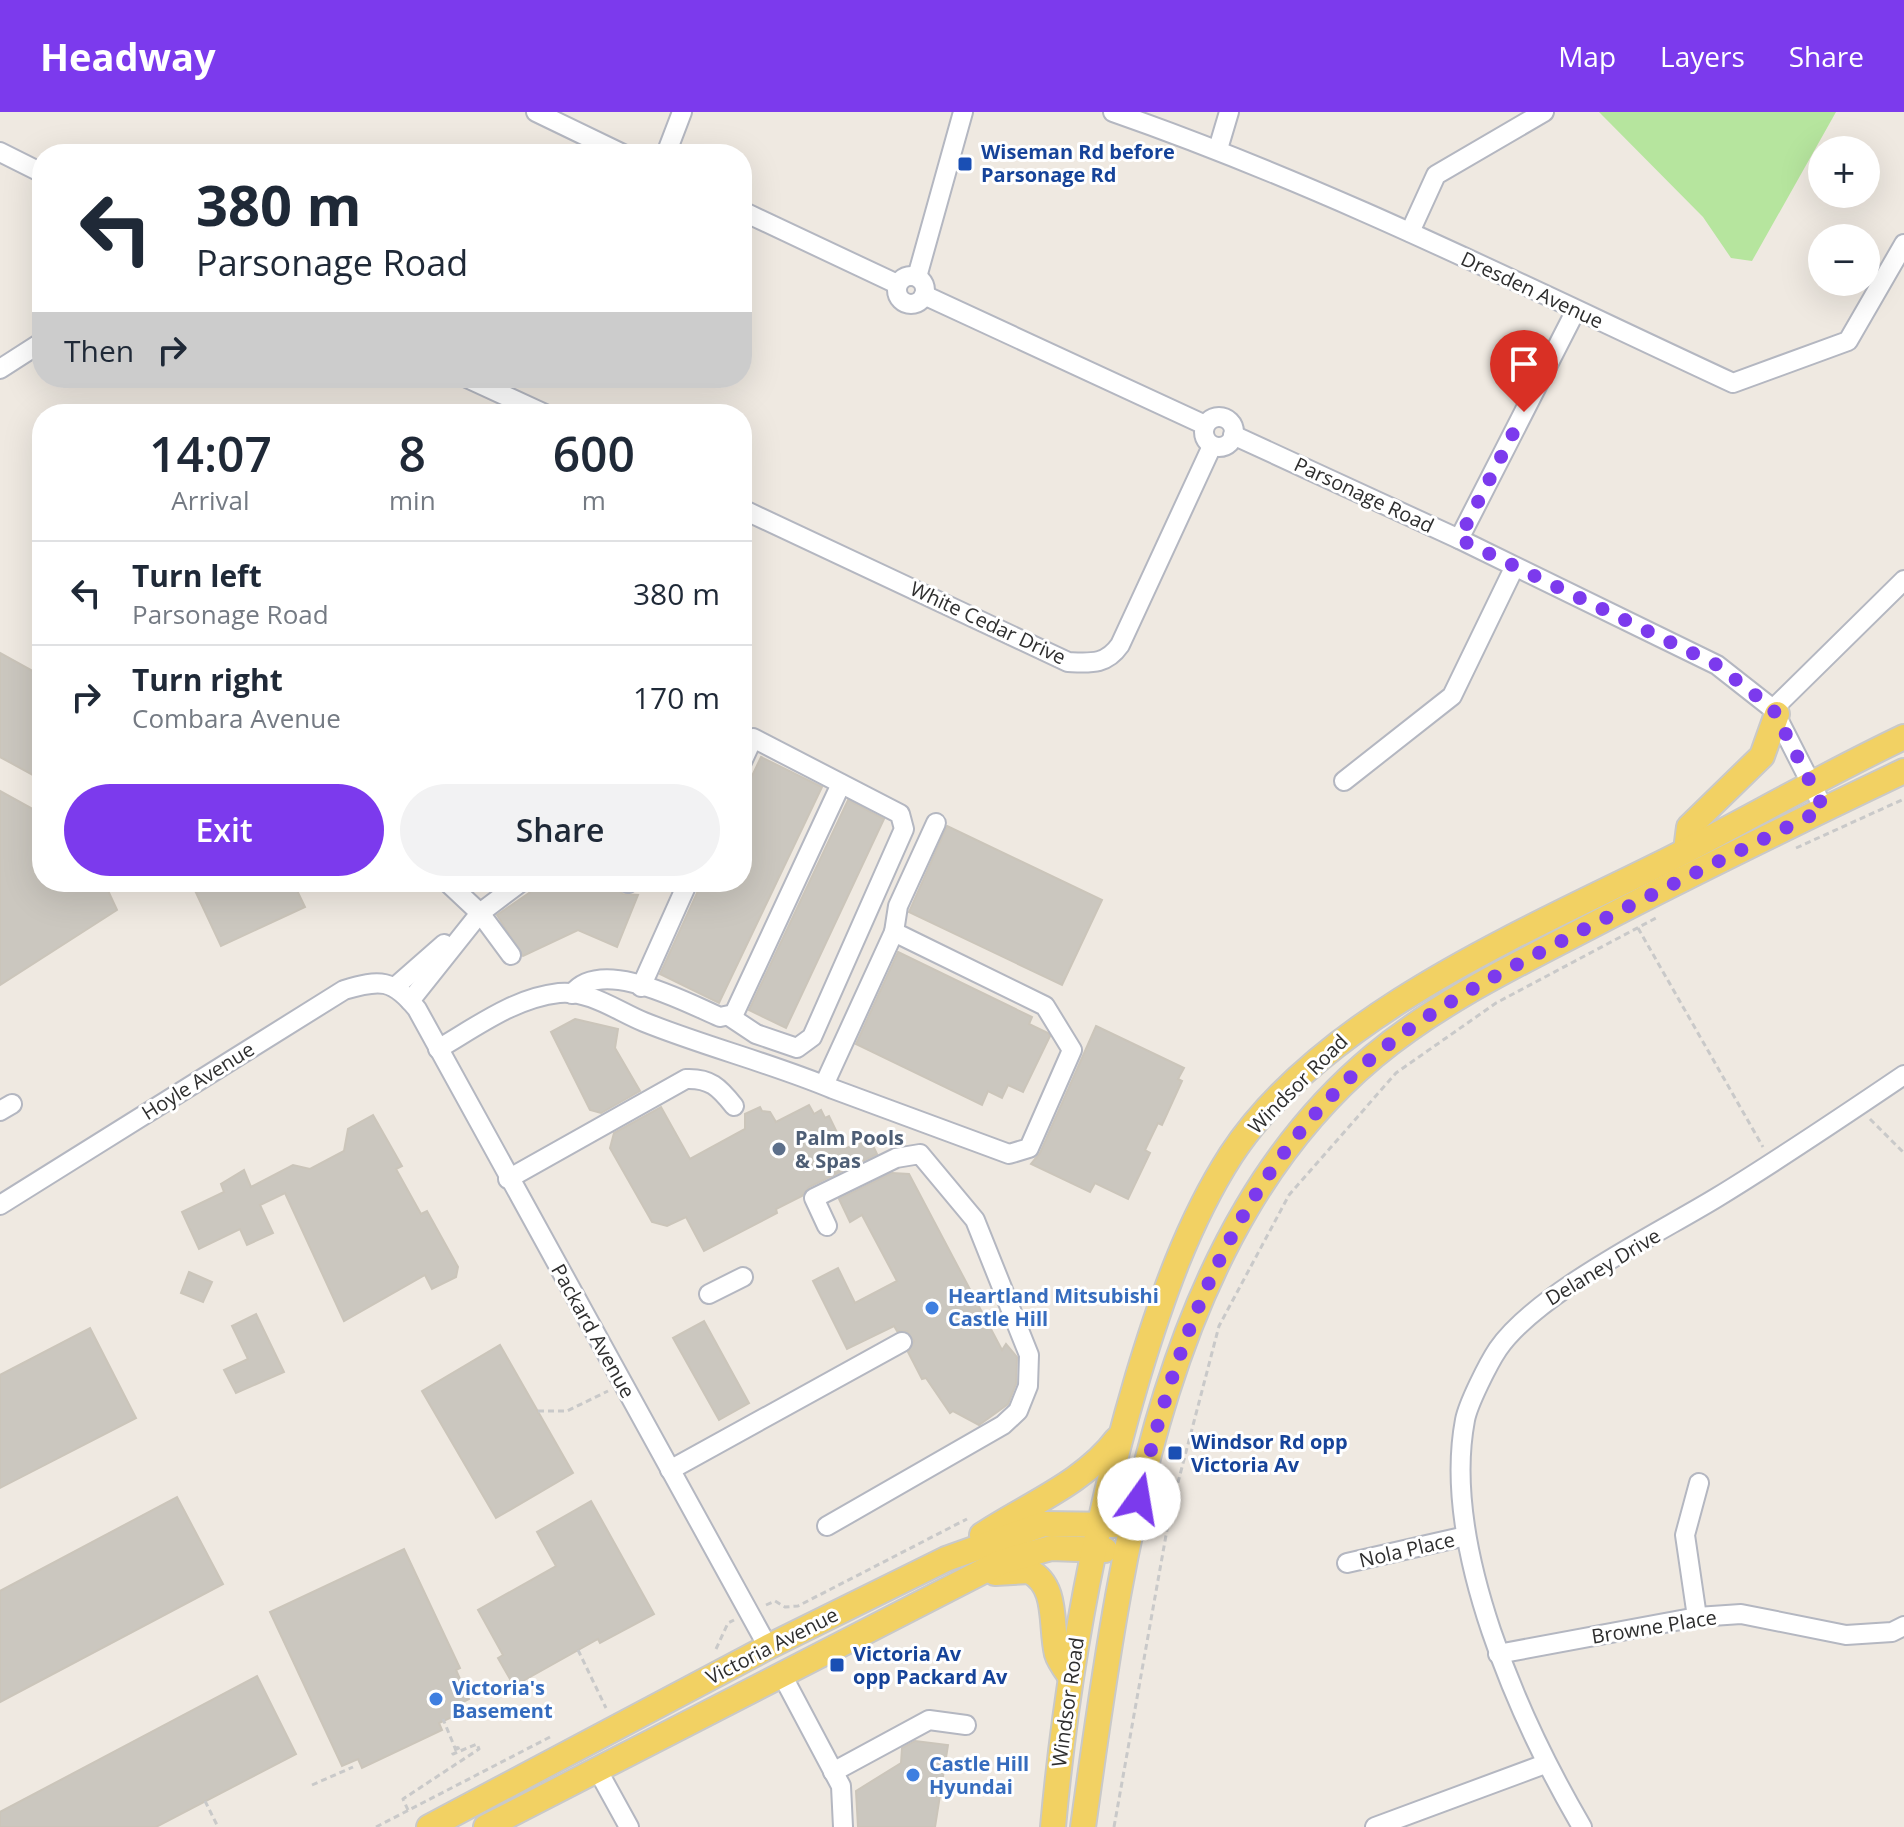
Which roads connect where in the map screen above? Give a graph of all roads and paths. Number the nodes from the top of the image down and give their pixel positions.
1 (536, 112) edge
2 (682, 112) edge
3 (963, 112) edge
4 (1113, 112) edge
5 (1229, 112) edge
6 (1544, 112) edge
7 (602, 144) edge
8 (670, 144) edge
9 (1218, 149) junction
10 (0, 152) edge
11 (32, 168) edge
12 (752, 216) edge
13 (1410, 232) junction
14 (1904, 244) edge
15 (917, 277) junction
16 (897, 284) junction
17 (924, 295) junction
18 (1576, 310) junction
19 (32, 348) edge
20 (0, 369) edge
21 (489, 388) edge
22 (523, 404) edge
23 (1205, 425) junction
24 (1233, 435) junction
25 (1212, 446) junction
26 (752, 514) edge
27 (1459, 539) junction
28 (1514, 568) junction
29 (1904, 580) edge
30 (1775, 712) junction
31 (1904, 737) edge
32 (752, 740) edge
33 (1904, 771) edge
34 (1344, 781) dead end
35 (1810, 783) junction
36 (840, 787) junction
37 (1904, 799) edge
38 (1824, 809) junction
39 (936, 823) dead end
40 (1686, 850) junction
41 (1784, 852) dead end
42 (458, 892) edge
43 (506, 892) edge
44 (684, 892) edge
45 (480, 913) junction
46 (1665, 913) dead end
47 (1638, 928) junction
48 (894, 932) junction
49 (511, 955) dead end
50 (641, 987) junction
51 (403, 993) junction
52 (572, 994) junction
53 (729, 1016) junction
54 (438, 1049) junction
55 (1904, 1075) edge
56 (824, 1085) junction
57 (734, 1106) dead end
58 (1858, 1106) junction
59 (1904, 1153) edge
60 (1773, 1163) junction
61 (508, 1179) junction
62 (0, 1205) edge
63 (827, 1226) dead end
64 (743, 1277) dead end
65 (709, 1294) dead end
66 (902, 1342) dead end
67 (622, 1383) junction
68 (538, 1411) dead end
69 (1121, 1433) junction
70 (670, 1470) junction
71 (1699, 1483) dead end
72 (977, 1514) dead end
73 (1098, 1522) junction
74 (827, 1526) dead end
75 (1132, 1528) junction
76 (1466, 1536) junction
77 (1092, 1548) junction
78 (1127, 1554) junction
79 (946, 1559) junction
80 (1347, 1563) dead end
81 (969, 1578) junction
82 (775, 1601) dead end
83 (1697, 1617) junction
84 (728, 1623) dead end
85 (1904, 1626) edge
86 (768, 1647) junction
87 (578, 1650) dead end
88 (714, 1651) dead end
89 (1498, 1654) junction
90 (781, 1673) junction
91 (1070, 1676) junction
92 (593, 1715) dead end
93 (443, 1719) dead end
94 (966, 1725) dead end
95 (553, 1735) dead end
96 (583, 1745) junction
97 (1545, 1764) junction
98 (353, 1767) dead end
99 (597, 1769) junction
100 (833, 1772) junction
101 (312, 1785) dead end
102 (205, 1801) dead end
103 (408, 1810) junction
104 (444, 1824) edge
105 (218, 1827) edge
106 (376, 1827) edge
107 (486, 1827) edge
108 (629, 1827) edge
109 (843, 1827) edge
110 (1053, 1827) edge
111 (1083, 1827) edge
112 (1114, 1827) edge
113 (1375, 1827) edge
114 (1582, 1827) edge

1 - 7 street
2 - 8 street
3 - 15 street
4 - 9 street, Dresden Avenue
5 - 9 street
6 - 13 street
9 - 13 street, Dresden Avenue
10 - 11 street
12 - 16 street
13 - 18 street, Dresden Avenue
14 - 18 street, Dresden Avenue
15 - 16 street
15 - 17 street
16 - 17 street
17 - 23 street
18 - 27 street
19 - 20 street
21 - 22 street
23 - 24 street
23 - 25 street
24 - 25 street
24 - 27 street, Parsonage Road
25 - 26 street, White Cedar Drive
27 - 28 street, Parsonage Road
28 - 30 street, Parsonage Road
28 - 34 street
29 - 30 street
30 - 35 street, Parsonage Road
30 - 40 main road
31 - 35 main road, Windsor Road
32 - 36 street
33 - 38 main road, Windsor Road
35 - 38 street, Parsonage Road
35 - 40 main road, Windsor Road
36 - 53 street
36 - 53 street
37 - 41 path
38 - 75 main road, Windsor Road
39 - 48 street
40 - 69 main road, Windsor Road
42 - 45 street
43 - 45 street
44 - 50 street
45 - 49 street
45 - 51 street
46 - 47 path
47 - 60 path
47 - 112 path
48 - 56 street
48 - 56 street
50 - 52 street
50 - 53 street
51 - 54 street, Packard Avenue
51 - 62 street, Hoyle Avenue
52 - 54 street
52 - 56 street
54 - 61 street, Packard Avenue
55 - 58 street, Delaney Drive
57 - 61 street
58 - 59 path
58 - 60 street, Delaney Drive
60 - 76 street, Delaney Drive
61 - 67 street, Packard Avenue
63 - 74 street
64 - 65 street
66 - 70 street
67 - 68 path
67 - 70 street, Packard Avenue
69 - 73 main road, Windsor Road
69 - 79 main road
70 - 86 street, Packard Avenue
71 - 83 street
72 - 82 path
73 - 75 main road, Victoria Avenue
73 - 77 main road, Windsor Road
73 - 79 main road, Victoria Avenue
75 - 78 main road, Windsor Road
76 - 80 street, Nola Place
76 - 89 street, Delaney Drive
77 - 78 main road, Victoria Avenue
77 - 81 main road, Victoria Avenue
77 - 91 main road, Windsor Road
78 - 111 main road, Windsor Road
79 - 86 main road, Victoria Avenue
81 - 90 main road, Victoria Avenue
81 - 91 main road
83 - 85 street, Browne Place
83 - 89 street, Browne Place
84 - 88 path
86 - 90 main road, Packard Avenue
86 - 96 main road, Victoria Avenue
87 - 92 path
89 - 97 street, Delaney Drive
90 - 99 main road, Victoria Avenue
90 - 100 street
91 - 110 main road, Windsor Road
93 - 103 path
94 - 100 street
95 - 103 path
96 - 99 main road
96 - 104 main road, Victoria Avenue
97 - 113 street
97 - 114 street, Delaney Drive
98 - 101 path
99 - 107 main road, Victoria Avenue
99 - 108 street
100 - 109 street
102 - 105 path
103 - 106 path

